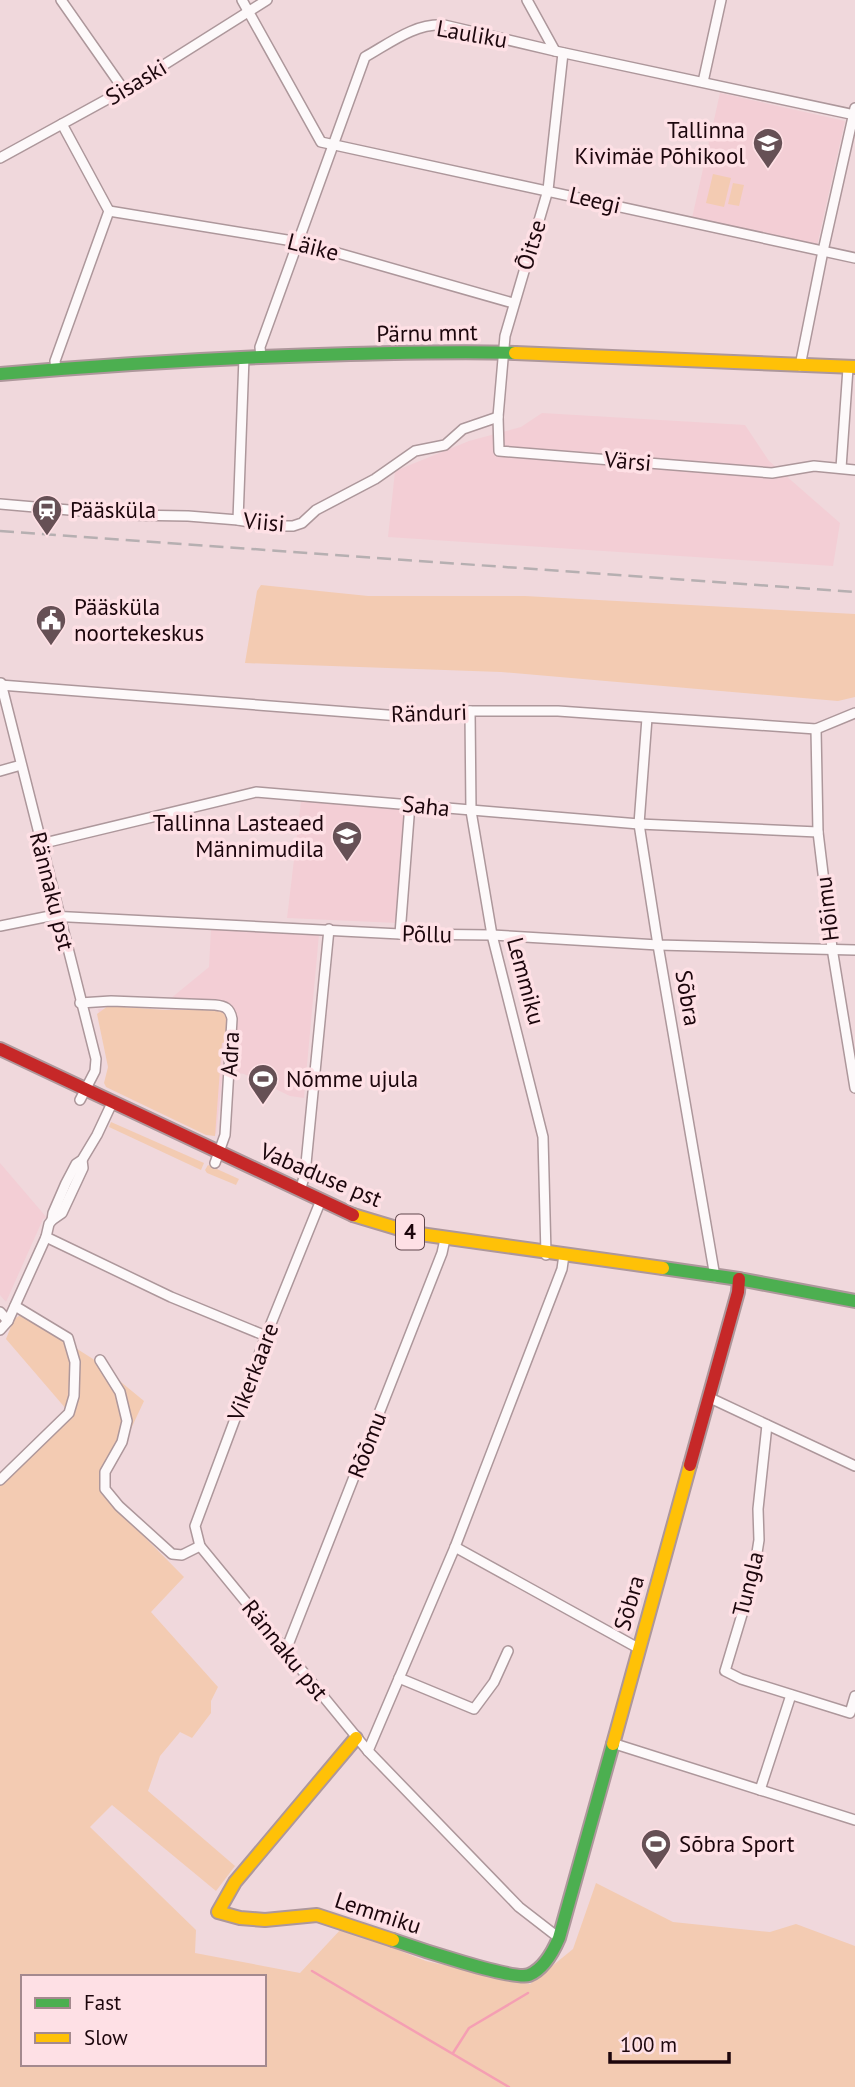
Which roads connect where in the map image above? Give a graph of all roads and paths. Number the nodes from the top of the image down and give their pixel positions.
1 (61, 0) edge
2 (242, 0) edge
3 (267, 0) edge
4 (527, 0) edge
5 (721, 0) edge
6 (248, 11) junction
7 (559, 52) junction
8 (703, 82) junction
9 (124, 89) junction
10 (855, 113) edge
11 (62, 124) junction
12 (334, 146) junction
13 (0, 158) edge
14 (548, 190) junction
15 (109, 211) junction
16 (299, 242) junction
17 (823, 251) junction
18 (855, 258) edge
19 (513, 303) junction
20 (503, 353) junction
21 (261, 357) junction
22 (244, 358) junction
23 (800, 366) junction
24 (851, 368) edge
25 (56, 369) junction
26 (0, 374) edge
27 (498, 417) junction
28 (841, 468) junction
29 (855, 470) edge
30 (0, 504) edge
31 (238, 520) junction
32 (0, 683) edge
33 (470, 711) junction
34 (855, 713) edge
35 (647, 718) junction
36 (816, 729) junction
37 (21, 765) junction
38 (0, 771) edge
39 (410, 804) junction
40 (471, 811) junction
41 (639, 824) junction
42 (818, 832) junction
43 (40, 844) junction
44 (59, 916) junction
45 (0, 926) edge
46 (328, 929) junction
47 (400, 934) junction
48 (492, 935) junction
49 (658, 945) junction
50 (832, 948) junction
51 (855, 950) edge
52 (80, 1003) junction
53 (0, 1049) edge
54 (0, 1061) edge
55 (855, 1088) edge
56 (83, 1095) junction
57 (109, 1107) junction
58 (217, 1158) junction
59 (300, 1191) junction
60 (319, 1204) junction
61 (46, 1237) junction
62 (444, 1242) junction
63 (545, 1256) junction
64 (563, 1259) junction
65 (715, 1279) junction
66 (739, 1283) junction
67 (855, 1301) edge
68 (15, 1306) junction
69 (855, 1309) edge
70 (0, 1312) edge
71 (8, 1321) junction
72 (0, 1329) edge
73 (266, 1336) junction
74 (100, 1360) dead end
75 (708, 1397) junction
76 (767, 1425) junction
77 (855, 1466) edge
78 (0, 1480) edge
79 (200, 1546) junction
80 (455, 1547) junction
81 (638, 1648) junction
82 (286, 1650) junction
83 (508, 1651) dead end
84 (399, 1678) junction
85 (791, 1695) junction
86 (855, 1696) edge
87 (356, 1738) junction
88 (612, 1743) junction
89 (368, 1751) junction
90 (760, 1790) junction
91 (855, 1820) edge
92 (559, 1938) junction

1 - 9 street
2 - 6 street
3 - 6 street, Sisaski
4 - 7 street
5 - 8 street
6 - 9 street, Sisaski
6 - 12 street
7 - 8 street, Lauliku
7 - 12 street, Lauliku
7 - 14 street, Õitse
8 - 10 street, Lauliku
9 - 11 street, Sisaski
10 - 17 street
11 - 13 street, Sisaski
11 - 15 street
12 - 14 street, Leegi
12 - 16 street, Lauliku
14 - 17 street, Leegi
14 - 19 street, Õitse
15 - 16 street, Läike
15 - 25 street
16 - 19 street, Läike
16 - 21 street, Lauliku
17 - 18 street, Leegi
17 - 23 street
19 - 20 street, Õitse
20 - 21 main road, Pärnu mnt
20 - 23 main road, Pärnu mnt
20 - 27 street, Värsi
21 - 22 main road, Pärnu mnt
22 - 25 main road, Pärnu mnt
22 - 31 street
23 - 24 main road, Pärnu mnt
24 - 28 street
25 - 26 main road, Pärnu mnt
27 - 28 street, Värsi
27 - 31 street, Viisi
28 - 29 street, Värsi
30 - 31 street, Viisi
32 - 33 street, Ränduri
32 - 37 street, Rännaku pst
33 - 35 street, Ränduri
33 - 40 street, Lemmiku
34 - 36 street, Ränduri
35 - 36 street, Ränduri
35 - 41 street, Sõbra
36 - 42 street, Hõimu
37 - 38 street
37 - 43 street, Rännaku pst
39 - 40 street, Saha
39 - 43 street, Saha
39 - 47 street
40 - 41 street, Saha
40 - 48 street, Lemmiku
41 - 42 street, Saha
41 - 49 street, Sõbra
42 - 50 street, Hõimu
43 - 44 street, Rännaku pst
44 - 45 street, Põllu
44 - 46 street, Põllu
44 - 52 street, Rännaku pst
46 - 47 street, Põllu
46 - 59 street
47 - 48 street, Põllu
48 - 49 street, Põllu
48 - 63 street, Lemmiku
49 - 50 street, Põllu
49 - 65 street, Sõbra
50 - 51 street, Põllu
50 - 55 street, Hõimu
52 - 56 street, Rännaku pst
52 - 58 street, Adra
53 - 56 main road, Vabaduse pst / 4
54 - 56 main road, Vabaduse pst / 4
56 - 57 main road, Vabaduse pst / 4
57 - 58 main road, Vabaduse pst / 4
57 - 61 street
58 - 59 main road, Vabaduse pst / 4
58 - 60 main road, Vabaduse pst / 4
59 - 60 main road, Vabaduse pst / 4
60 - 62 main road, Vabaduse pst / 4
60 - 73 street, Vikerkaare
61 - 68 street
61 - 73 street
62 - 63 main road, Vabaduse pst / 4
62 - 82 street, Rõõmu
63 - 64 main road, Vabaduse pst / 4
64 - 65 main road, Vabaduse pst / 4
64 - 80 street
65 - 66 main road, Vabaduse pst / 4
66 - 67 main road, Vabaduse pst / 4
66 - 69 main road, Vabaduse pst / 4
66 - 75 main road, Sõbra
68 - 71 street
68 - 78 street
70 - 71 street
71 - 72 street
73 - 79 street, Vikerkaare
74 - 79 street
75 - 76 street
75 - 81 main road, Sõbra
76 - 77 street
76 - 85 street, Tungla
79 - 82 street, Rännaku pst
80 - 81 street
80 - 84 street
81 - 88 main road, Sõbra
82 - 87 street, Rännaku pst
83 - 84 street
84 - 89 street
85 - 86 street, Tungla
85 - 90 street
87 - 89 street, Rännaku pst
87 - 92 main road, Lemmiku
88 - 90 street
88 - 92 main road, Sõbra
89 - 92 street, Rännaku pst
90 - 91 street

